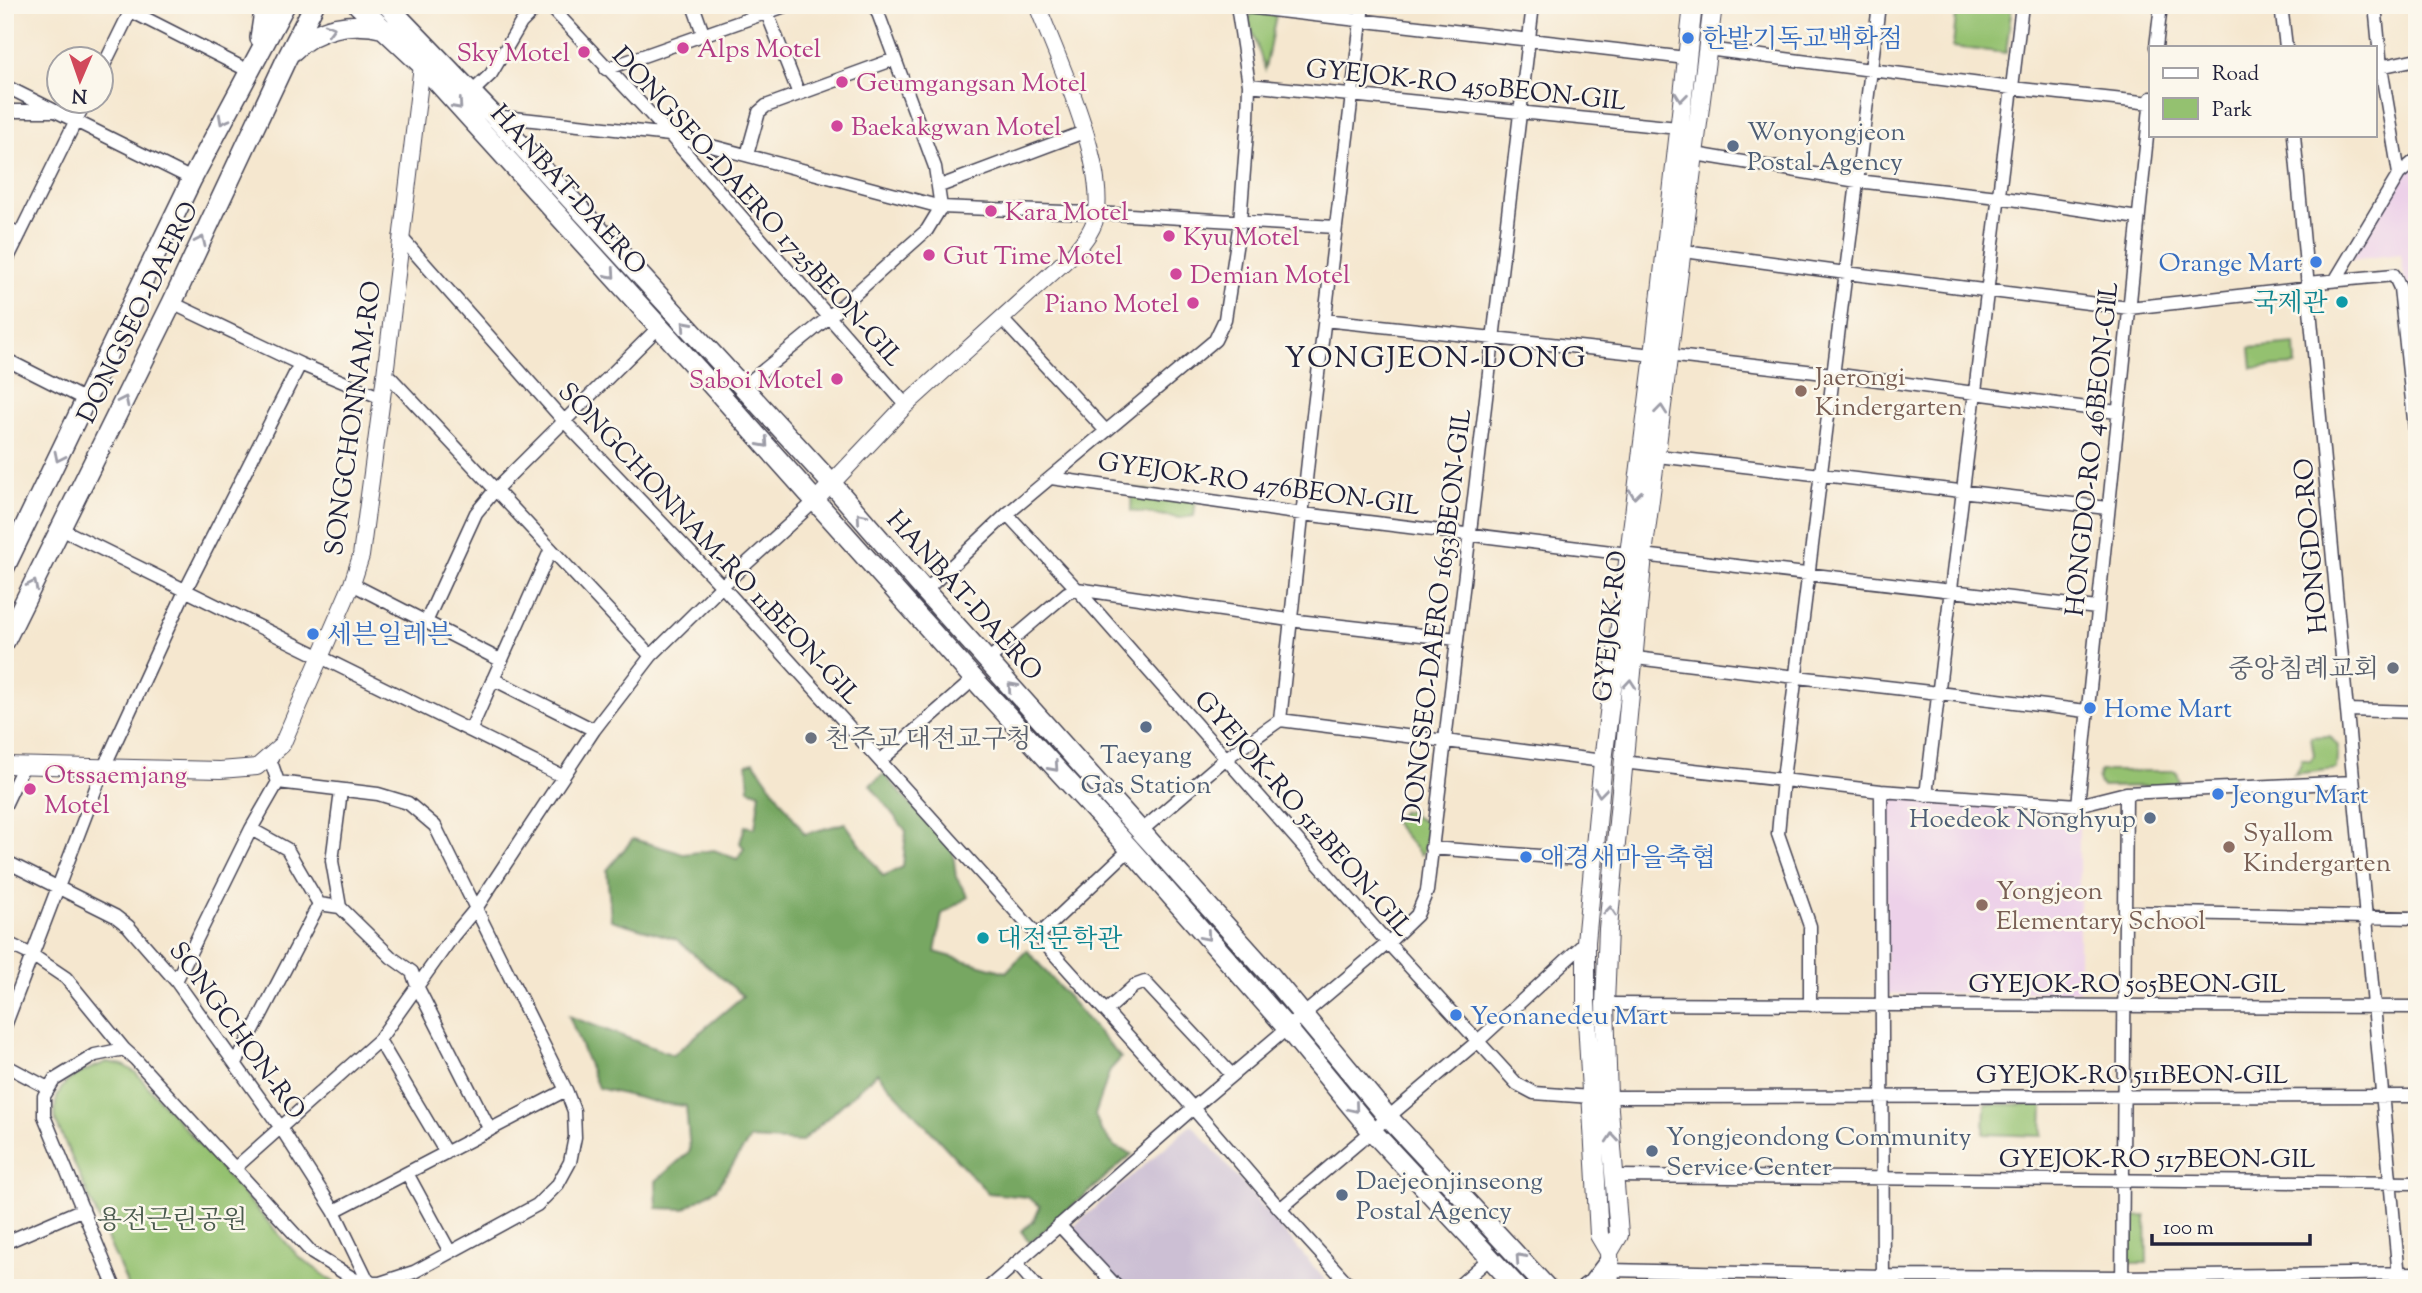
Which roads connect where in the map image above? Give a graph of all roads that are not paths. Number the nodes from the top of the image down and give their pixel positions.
1 (265, 5) edge
2 (285, 5) edge
3 (314, 5) edge
4 (358, 5) edge
5 (387, 5) edge
6 (409, 5) edge
7 (538, 5) edge
8 (549, 5) edge
9 (693, 5) edge
10 (788, 5) edge
11 (875, 5) edge
12 (1037, 5) edge
13 (1363, 5) edge
14 (1533, 5) edge
15 (1693, 5) edge
16 (1713, 5) edge
17 (1879, 5) edge
18 (2022, 5) edge
19 (2161, 5) edge
20 (2281, 5) edge
21 (2375, 5) edge
22 (1237, 6) edge
23 (127, 7) edge
24 (767, 13) junction
25 (1362, 20) junction
26 (385, 30) junction
27 (704, 36) junction
28 (1529, 39) junction
29 (422, 40) junction
30 (111, 46) edge
31 (2156, 46) edge
32 (2286, 46) edge
33 (1707, 48) junction
34 (1686, 58) junction
35 (2417, 59) edge
36 (286, 60) junction
37 (895, 60) junction
38 (422, 65) junction
39 (252, 66) junction
40 (2378, 68) edge
41 (606, 69) junction
42 (1871, 69) junction
43 (1249, 85) junction
44 (5, 86) edge
45 (2011, 88) junction
46 (472, 92) junction
47 (799, 94) junction
48 (1353, 96) junction
49 (2149, 101) edge
50 (46, 106) edge
51 (5, 111) edge
52 (46, 111) edge
53 (1520, 111) junction
54 (66, 116) edge
55 (78, 116) edge
56 (494, 116) junction
57 (2149, 119) edge
58 (76, 121) junction
59 (1678, 128) junction
60 (1084, 132) junction
61 (670, 135) junction
62 (2294, 136) edge
63 (1695, 154) junction
64 (747, 155) junction
65 (2417, 159) edge
66 (2399, 174) junction
67 (192, 179) junction
68 (1857, 181) junction
69 (940, 186) junction
70 (1998, 197) junction
71 (941, 206) junction
72 (1097, 213) junction
73 (2138, 218) junction
74 (1240, 222) junction
75 (5, 227) edge
76 (1336, 227) junction
77 (20, 234) junction
78 (400, 236) junction
79 (1674, 250) junction
80 (5, 264) edge
81 (1846, 274) junction
82 (2336, 279) junction
83 (2309, 285) junction
84 (1987, 291) junction
85 (172, 303) junction
86 (2129, 307) junction
87 (828, 317) junction
88 (1001, 318) junction
89 (1324, 320) junction
90 (659, 327) junction
91 (1494, 338) junction
92 (1660, 355) junction
93 (5, 359) edge
94 (300, 364) junction
95 (1833, 374) junction
96 (385, 375) junction
97 (743, 387) junction
98 (1975, 392) junction
99 (382, 398) junction
100 (86, 400) junction
101 (906, 405) junction
102 (2118, 412) junction
103 (564, 421) junction
104 (1106, 431) junction
105 (2417, 448) edge
106 (1648, 455) junction
107 (1821, 475) junction
108 (1051, 478) junction
109 (831, 482) junction
110 (496, 489) junction
111 (1962, 492) junction
112 (815, 501) junction
113 (2107, 508) junction
114 (1007, 514) junction
115 (1303, 514) junction
116 (61, 528) junction
117 (1469, 534) junction
118 (551, 549) junction
119 (1635, 555) junction
120 (5, 567) edge
121 (1808, 574) junction
122 (352, 584) junction
123 (722, 586) junction
124 (186, 589) junction
125 (1077, 589) junction
126 (925, 591) junction
127 (1950, 592) junction
128 (2097, 608) junction
129 (1289, 620) junction
130 (426, 622) junction
131 (1457, 639) junction
132 (5, 641) edge
133 (320, 655) junction
134 (652, 656) junction
135 (1625, 656) junction
136 (500, 660) junction
137 (988, 660) junction
138 (1796, 678) junction
139 (493, 679) junction
140 (974, 680) junction
141 (1938, 692) junction
142 (2347, 710) junction
143 (2086, 711) junction
144 (2417, 712) edge
145 (1280, 720) junction
146 (471, 729) junction
147 (594, 730) junction
148 (1445, 740) junction
149 (269, 756) junction
150 (1225, 759) junction
151 (880, 761) junction
152 (1604, 761) junction
153 (1622, 762) junction
154 (5, 765) edge
155 (24, 765) junction
156 (104, 767) junction
157 (562, 776) junction
158 (1783, 779) junction
159 (278, 782) junction
160 (2353, 782) junction
161 (341, 791) junction
162 (1881, 791) junction
163 (2126, 793) junction
164 (1926, 795) junction
165 (5, 805) edge
166 (2078, 805) junction
167 (251, 829) junction
168 (1141, 831) junction
169 (1431, 848) junction
170 (1130, 849) junction
171 (1593, 860) junction
172 (5, 861) edge
173 (58, 888) junction
174 (319, 904) junction
175 (340, 907) junction
176 (477, 907) junction
177 (2126, 912) junction
178 (2368, 918) junction
179 (2417, 918) edge
180 (1038, 936) junction
181 (5, 942) edge
182 (1586, 942) junction
183 (1388, 943) junction
184 (32, 955) junction
185 (176, 981) junction
186 (417, 986) junction
187 (1605, 1004) junction
188 (1810, 1005) junction
189 (1881, 1005) junction
190 (2125, 1006) junction
191 (2374, 1007) junction
192 (2417, 1007) edge
193 (1106, 1011) junction
194 (1304, 1013) junction
195 (5, 1026) edge
196 (1287, 1028) junction
197 (379, 1040) junction
198 (1478, 1041) junction
199 (124, 1049) junction
200 (236, 1063) junction
201 (5, 1065) edge
202 (1232, 1075) junction
203 (48, 1088) junction
204 (566, 1090) junction
205 (2382, 1096) junction
206 (2417, 1096) edge
207 (1600, 1097) junction
208 (1882, 1097) junction
209 (2122, 1097) junction
210 (1193, 1108) junction
211 (1387, 1116) junction
212 (281, 1128) junction
213 (490, 1130) junction
214 (1371, 1130) junction
215 (446, 1153) junction
216 (234, 1169) junction
217 (407, 1173) junction
218 (1615, 1176) junction
219 (1882, 1179) junction
220 (2123, 1181) junction
221 (2390, 1183) junction
222 (2417, 1183) edge
223 (83, 1209) junction
224 (1280, 1209) junction
225 (334, 1211) junction
226 (1059, 1225) junction
227 (5, 1240) edge
228 (450, 1252) junction
229 (1490, 1258) junction
230 (1016, 1263) junction
231 (1609, 1268) edge
232 (2417, 1273) edge
233 (2399, 1274) junction
234 (1884, 1282) edge
235 (2122, 1282) edge
236 (370, 1286) edge
237 (1546, 1286) edge
238 (112, 1287) edge
239 (988, 1288) edge
240 (1038, 1288) edge
241 (1118, 1288) edge
242 (1352, 1288) edge
243 (1456, 1288) edge
244 (1518, 1288) edge
245 (1586, 1288) edge
246 (2400, 1288) edge

1 - 39 main road
2 - 39 main road, DONGSEO-DAERO
3 - 36 main road, DONGSEO-DAERO
4 - 26 main road, HANBAT-DAERO
5 - 29 main road, HANBAT-DAERO
6 - 29 main road
7 - 46 street
8 - 41 street, DONGSEO-DAERO 1725BEON-GIL
9 - 27 street
10 - 24 street
11 - 37 street
12 - 60 street
13 - 25 street
14 - 28 street, DONGSEO-DAERO 1653BEON-GIL
15 - 34 main road, GYEJOK-RO
16 - 33 main road, GYEJOK-RO
17 - 42 street
18 - 45 street
19 - 31 street
20 - 32 street
21 - 40 street
22 - 25 street
22 - 43 street
23 - 30 street
23 - 39 street
24 - 27 street
24 - 47 street
25 - 28 street
25 - 48 street
36 -> 26 main road
26 - 38 main road, HANBAT-DAERO
27 - 41 street
28 - 34 street
28 - 53 street, DONGSEO-DAERO 1653BEON-GIL
29 - 46 main road, HANBAT-DAERO
33 - 42 street
33 - 63 main road, GYEJOK-RO
34 -> 59 main road, GYEJOK-RO
35 - 40 street
85 -> 36 main road, DONGSEO-DAERO
37 - 47 street
37 - 69 street
38 - 78 street, SONGCHONNAM-RO
38 -> 90 main road, HANBAT-DAERO
39 -> 67 main road, DONGSEO-DAERO
40 - 66 street
41 - 61 street, DONGSEO-DAERO 1725BEON-GIL
42 - 45 street
42 - 68 street
43 - 48 street, GYEJOK-RO 450BEON-GIL
43 - 74 street
44 - 50 street
45 - 49 street
45 - 70 street
46 - 56 main road, HANBAT-DAERO
47 - 64 street
48 - 53 street, GYEJOK-RO 450BEON-GIL
48 - 76 street
51 - 52 street
53 - 59 street, GYEJOK-RO 450BEON-GIL
53 - 91 street, DONGSEO-DAERO 1653BEON-GIL
54 - 58 street
55 - 58 street
56 - 61 street, HANBAT-DAERO
97 -> 56 main road, HANBAT-DAERO
57 - 73 street, HONGDO-RO 46BEON-GIL
58 - 67 street
58 - 77 street
59 - 79 main road, GYEJOK-RO
60 - 69 street
60 - 72 street
61 - 64 street, HANBAT-DAERO
61 - 87 street, DONGSEO-DAERO 1725BEON-GIL
62 - 83 street, HONGDO-RO
63 - 68 street
63 - 79 main road, GYEJOK-RO
64 - 71 street, HANBAT-DAERO
65 - 66 street
66 - 82 street
67 - 100 main road, DONGSEO-DAERO
68 - 70 street
68 - 81 street
69 - 71 street
70 - 73 street
70 - 84 street
71 - 72 street, HANBAT-DAERO
71 - 87 street
72 - 74 street, HANBAT-DAERO
72 - 88 street
73 - 86 street, HONGDO-RO 46BEON-GIL
74 - 76 street, HANBAT-DAERO
74 - 104 street
75 - 77 street
76 - 89 street
77 - 80 street
78 - 96 street, SONGCHONNAM-RO
78 - 103 street, SONGCHONNAM-RO 11BEON-GIL
79 - 81 street
79 - 92 main road, GYEJOK-RO
81 - 84 street
81 - 95 street
82 - 83 street
82 - 105 street
83 - 86 street
83 - 142 street, HONGDO-RO
84 - 86 street
84 - 98 street
85 - 94 street
116 -> 85 main road, DONGSEO-DAERO
86 - 102 street, HONGDO-RO 46BEON-GIL
87 - 97 street
87 - 101 street, DONGSEO-DAERO 1725BEON-GIL
88 - 101 street
88 - 104 street
89 - 91 street
89 - 115 street
90 - 103 street
90 -> 112 main road, HANBAT-DAERO
91 - 92 street
91 - 117 street, DONGSEO-DAERO 1653BEON-GIL
92 - 95 street
92 - 106 main road, GYEJOK-RO
93 - 100 street
94 - 99 street
94 - 124 street
95 - 98 street
95 - 107 street
96 - 99 street, SONGCHONNAM-RO
96 - 110 street
97 - 109 main road, HANBAT-DAERO
98 - 102 street
98 - 111 street
99 - 122 street, SONGCHONNAM-RO
100 -> 120 main road, DONGSEO-DAERO
101 - 109 street
102 - 113 street, HONGDO-RO 46BEON-GIL
103 - 110 street
103 - 123 street, SONGCHONNAM-RO 11BEON-GIL
104 - 108 street
106 - 107 street
106 - 119 main road, GYEJOK-RO
107 - 111 street
107 - 121 street
108 - 114 street
108 - 115 street, GYEJOK-RO 476BEON-GIL
109 - 112 street
126 -> 109 main road, HANBAT-DAERO
110 - 118 street
110 - 130 street
111 - 113 street
111 - 127 street
112 - 123 street
112 - 140 main road, HANBAT-DAERO
113 - 128 street, HONGDO-RO 46BEON-GIL
114 - 125 street, GYEJOK-RO 512BEON-GIL
114 - 126 street
115 - 117 street, GYEJOK-RO 476BEON-GIL
115 - 129 street
116 - 124 street
132 -> 116 main road, DONGSEO-DAERO
117 - 119 street, GYEJOK-RO 476BEON-GIL
117 - 131 street, DONGSEO-DAERO 1653BEON-GIL
118 - 134 street
118 - 136 street
119 - 121 street, GYEJOK-RO 476BEON-GIL
119 - 135 main road, GYEJOK-RO
121 - 127 street, GYEJOK-RO 476BEON-GIL
121 - 138 street
122 - 130 street
122 - 133 street, SONGCHONNAM-RO
123 - 134 street
123 - 151 street, SONGCHONNAM-RO 11BEON-GIL
124 - 133 street
124 - 156 street
125 - 129 street
125 - 137 street
125 - 150 street, GYEJOK-RO 512BEON-GIL
126 - 137 main road, HANBAT-DAERO
127 - 128 street, GYEJOK-RO 476BEON-GIL
127 - 141 street
128 - 143 street, HONGDO-RO 46BEON-GIL
129 - 131 street
129 - 145 street
130 - 136 street
131 - 148 street, DONGSEO-DAERO 1653BEON-GIL
133 - 146 street
133 - 149 street, SONGCHONNAM-RO
134 - 147 street
135 - 138 street
135 - 152 main road, GYEJOK-RO
153 -> 135 main road, GYEJOK-RO
136 - 139 street
168 -> 137 main road, HANBAT-DAERO
138 - 141 street
138 - 158 street
139 - 146 street
139 - 147 street
140 - 151 street
140 -> 170 main road, HANBAT-DAERO
141 - 143 street
141 - 164 street
142 - 144 street
142 - 160 street, HONGDO-RO
143 - 166 street, HONGDO-RO 46BEON-GIL
145 - 148 street
145 - 150 street
146 - 157 street
147 - 157 street
148 - 152 street
148 - 169 street, DONGSEO-DAERO 1653BEON-GIL
149 - 156 street
149 - 159 street
150 - 168 street
150 - 183 street, GYEJOK-RO 512BEON-GIL
151 - 180 street, SONGCHONNAM-RO 11BEON-GIL
152 -> 171 main road, GYEJOK-RO
153 - 158 street
187 -> 153 main road, GYEJOK-RO
154 - 155 street
155 - 156 street
155 - 165 street
156 - 173 street
157 - 176 street
158 - 162 street
158 - 188 street
159 - 161 street
159 - 167 street
160 - 163 street
160 - 178 street, HONGDO-RO
161 - 175 street
161 - 176 street
162 - 164 street
162 - 189 street
163 - 166 street
163 - 177 street
164 - 166 street
167 - 174 street
167 - 185 street
168 - 194 main road, HANBAT-DAERO
169 - 171 street
169 - 183 street, DONGSEO-DAERO 1653BEON-GIL
170 - 180 street
170 -> 196 main road, HANBAT-DAERO
171 - 182 main road, GYEJOK-RO
172 - 173 street, SONGCHON-RO
173 - 184 street
173 - 185 street, SONGCHON-RO
174 - 175 street
174 - 200 street
175 - 186 street
176 - 186 street
176 - 204 street
177 - 178 street
177 - 190 street
178 - 179 street
178 - 191 street, HONGDO-RO
180 - 193 street, SONGCHONNAM-RO 11BEON-GIL
181 - 184 street
182 - 198 street
182 - 207 main road, GYEJOK-RO
183 - 194 street, DONGSEO-DAERO 1653BEON-GIL
183 - 198 street, GYEJOK-RO 512BEON-GIL
184 - 195 street
184 - 199 street
185 - 200 street, SONGCHON-RO
186 - 197 street
186 - 213 street
187 - 188 street, GYEJOK-RO 505BEON-GIL
187 - 207 main road, GYEJOK-RO
188 - 189 street, GYEJOK-RO 505BEON-GIL
189 - 190 street, GYEJOK-RO 505BEON-GIL
189 - 208 street
190 - 191 street, GYEJOK-RO 505BEON-GIL
190 - 209 street
191 - 192 street, GYEJOK-RO 505BEON-GIL
191 - 205 street, HONGDO-RO
193 - 202 street
193 - 210 street, SONGCHONNAM-RO 11BEON-GIL
194 - 196 street, DONGSEO-DAERO 1653BEON-GIL
194 - 211 main road, HANBAT-DAERO
196 - 202 street, DONGSEO-DAERO 1653BEON-GIL
196 -> 214 main road, HANBAT-DAERO
197 - 212 street
197 - 215 street
198 - 207 street, GYEJOK-RO 512BEON-GIL
198 - 211 street
199 - 203 street
199 - 216 street
200 - 212 street, SONGCHON-RO
201 - 203 street
202 - 210 street, DONGSEO-DAERO 1653BEON-GIL
203 - 223 street
204 - 213 street
204 - 228 street
205 - 206 street, GYEJOK-RO 511BEON-GIL
205 - 209 street, GYEJOK-RO 511BEON-GIL
205 - 221 street, HONGDO-RO
207 - 208 street, GYEJOK-RO 511BEON-GIL
218 -> 207 main road, GYEJOK-RO
207 - 231 main road, GYEJOK-RO
208 - 209 street, GYEJOK-RO 511BEON-GIL
208 - 219 street
209 - 220 street
210 - 224 street, SONGCHONNAM-RO 11BEON-GIL
210 - 226 street, DONGSEO-DAERO 1653BEON-GIL
211 - 214 street
237 -> 211 main road, HANBAT-DAERO
212 - 216 street
212 - 225 street, SONGCHON-RO
213 - 215 street
214 - 224 street
214 - 229 main road, HANBAT-DAERO
215 - 217 street
216 - 236 street
217 - 225 street
217 - 228 street
218 - 219 street, GYEJOK-RO 517BEON-GIL
218 - 231 main road, GYEJOK-RO
219 - 220 street, GYEJOK-RO 517BEON-GIL
219 - 234 street
220 - 221 street, GYEJOK-RO 517BEON-GIL
220 - 235 street
221 - 222 street, GYEJOK-RO 517BEON-GIL
221 - 233 street, HONGDO-RO
223 - 227 street
223 - 238 street
224 - 242 street, SONGCHONNAM-RO 11BEON-GIL
225 - 236 street, SONGCHON-RO
226 - 230 street, DONGSEO-DAERO 1653BEON-GIL
226 - 241 street
228 - 236 street
229 - 243 street
229 - 244 main road, HANBAT-DAERO
230 - 239 street, DONGSEO-DAERO 1653BEON-GIL
230 - 240 street
231 - 234 street
231 - 245 main road
232 - 233 street
233 - 235 street
233 - 246 street, HONGDO-RO
234 - 235 street

